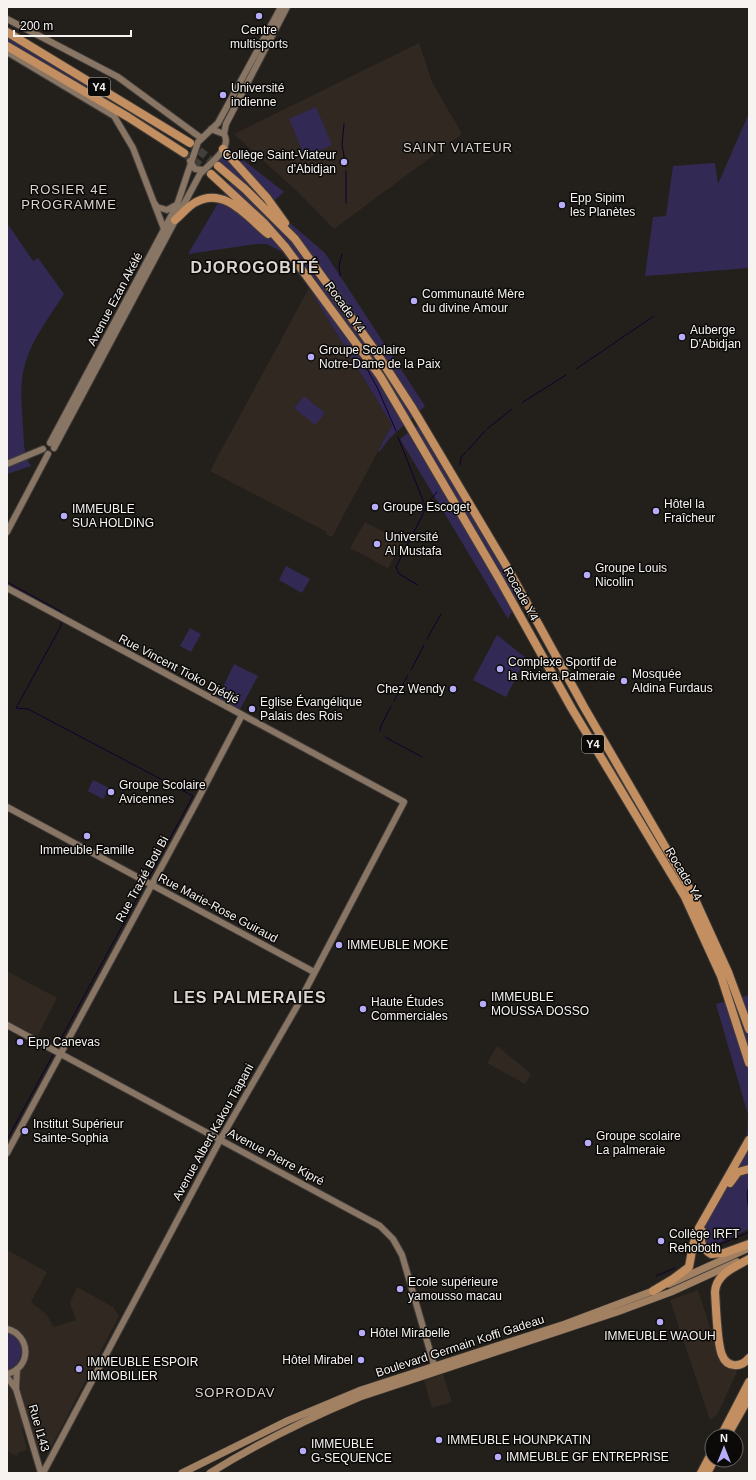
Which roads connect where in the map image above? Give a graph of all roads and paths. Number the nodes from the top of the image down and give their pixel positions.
1 (281, 7) edge
2 (287, 7) edge
3 (7, 19) edge
4 (7, 32) edge
5 (7, 46) edge
6 (7, 52) edge
7 (211, 129) junction
8 (224, 134) junction
9 (201, 138) junction
10 (190, 143) tunnel mouth
11 (223, 150) junction
12 (184, 153) tunnel mouth
13 (190, 161) junction
14 (218, 166) tunnel mouth
15 (203, 170) junction
16 (211, 174) tunnel mouth
17 (154, 204) junction
18 (177, 205) junction
19 (175, 220) junction
20 (164, 229) junction
21 (295, 239) junction
22 (286, 248) junction
23 (52, 446) junction
24 (45, 451) junction
25 (7, 464) edge
26 (7, 532) edge
27 (7, 588) edge
28 (242, 715) junction
29 (404, 802) joint
30 (7, 807) edge
31 (151, 884) junction
32 (314, 972) junction
33 (7, 1024) edge
34 (749, 1029) edge
35 (61, 1053) junction
36 (749, 1063) edge
37 (220, 1140) junction
38 (749, 1140) edge
39 (7, 1153) edge
40 (749, 1169) edge
41 (749, 1244) edge
42 (749, 1248) edge
43 (749, 1258) edge
44 (653, 1291) junction
45 (7, 1329) edge
46 (749, 1358) edge
47 (434, 1365) junction
48 (17, 1369) junction
49 (7, 1374) edge
50 (7, 1377) edge
51 (749, 1382) edge
52 (16, 1389) junction
53 (749, 1397) edge
54 (725, 1428) edge
55 (732, 1428) edge
56 (42, 1473) edge
57 (182, 1473) edge
58 (210, 1473) edge

1 - 7 street
2 - 8 street
3 - 9 street
4 - 10 highway, Y4
5 - 12 highway, Y4
6 - 17 street
7 - 8 street
7 - 9 street
8 - 11 street
9 - 13 street, Avenue Ezan Akélé
11 - 15 street, Avenue Ezan Akélé
11 - 21 highway
13 - 15 street
13 - 18 street, Avenue Ezan Akélé
14 - 21 highway, Rocade Y4 / Y4
15 - 19 street, Avenue Ezan Akélé
16 - 22 highway, Rocade Y4 / Y4
17 - 18 street
17 - 20 street
18 - 20 street, Avenue Ezan Akélé
19 - 22 highway
19 - 23 street, Avenue Ezan Akélé
20 - 23 street, Avenue Ezan Akélé
21 - 34 highway, Rocade Y4 / Y4
22 - 36 highway, Rocade Y4 / Y4
23 - 24 street
23 - 24 street
24 - 25 street
24 - 26 street
27 - 28 street, Rue Vincent Tioko Djédjé
28 - 29 street, Rue Vincent Tioko Djédjé
28 - 31 street, Rue Trazié Boti Bi
29 - 32 street, Avenue Albert Kakou Tiapani
30 - 31 street, Rue Marie-Rose Guiraud
31 - 32 street, Rue Marie-Rose Guiraud
31 - 35 street, Rue Trazié Boti Bi
32 - 37 street, Avenue Albert Kakou Tiapani
33 - 35 street, Avenue Pierre Kipré
35 - 37 street, Avenue Pierre Kipré
35 - 39 street, Rue Trazié Boti Bi
37 - 47 street, Avenue Pierre Kipré
37 - 56 street, Avenue Albert Kakou Tiapani
38 - 44 highway
40 - 41 highway
42 - 44 main road, Boulevard Germain Koffi Gadeau
43 - 46 highway
43 - 58 main road, Boulevard Germain Koffi Gadeau
44 - 47 main road, Boulevard Germain Koffi Gadeau
45 - 48 street
47 - 57 main road, Boulevard Germain Koffi Gadeau
48 - 49 street
48 - 52 street, Rue I143
50 - 52 street, Rue I143
51 - 54 highway
52 - 56 street, Rue I143
53 - 55 highway

